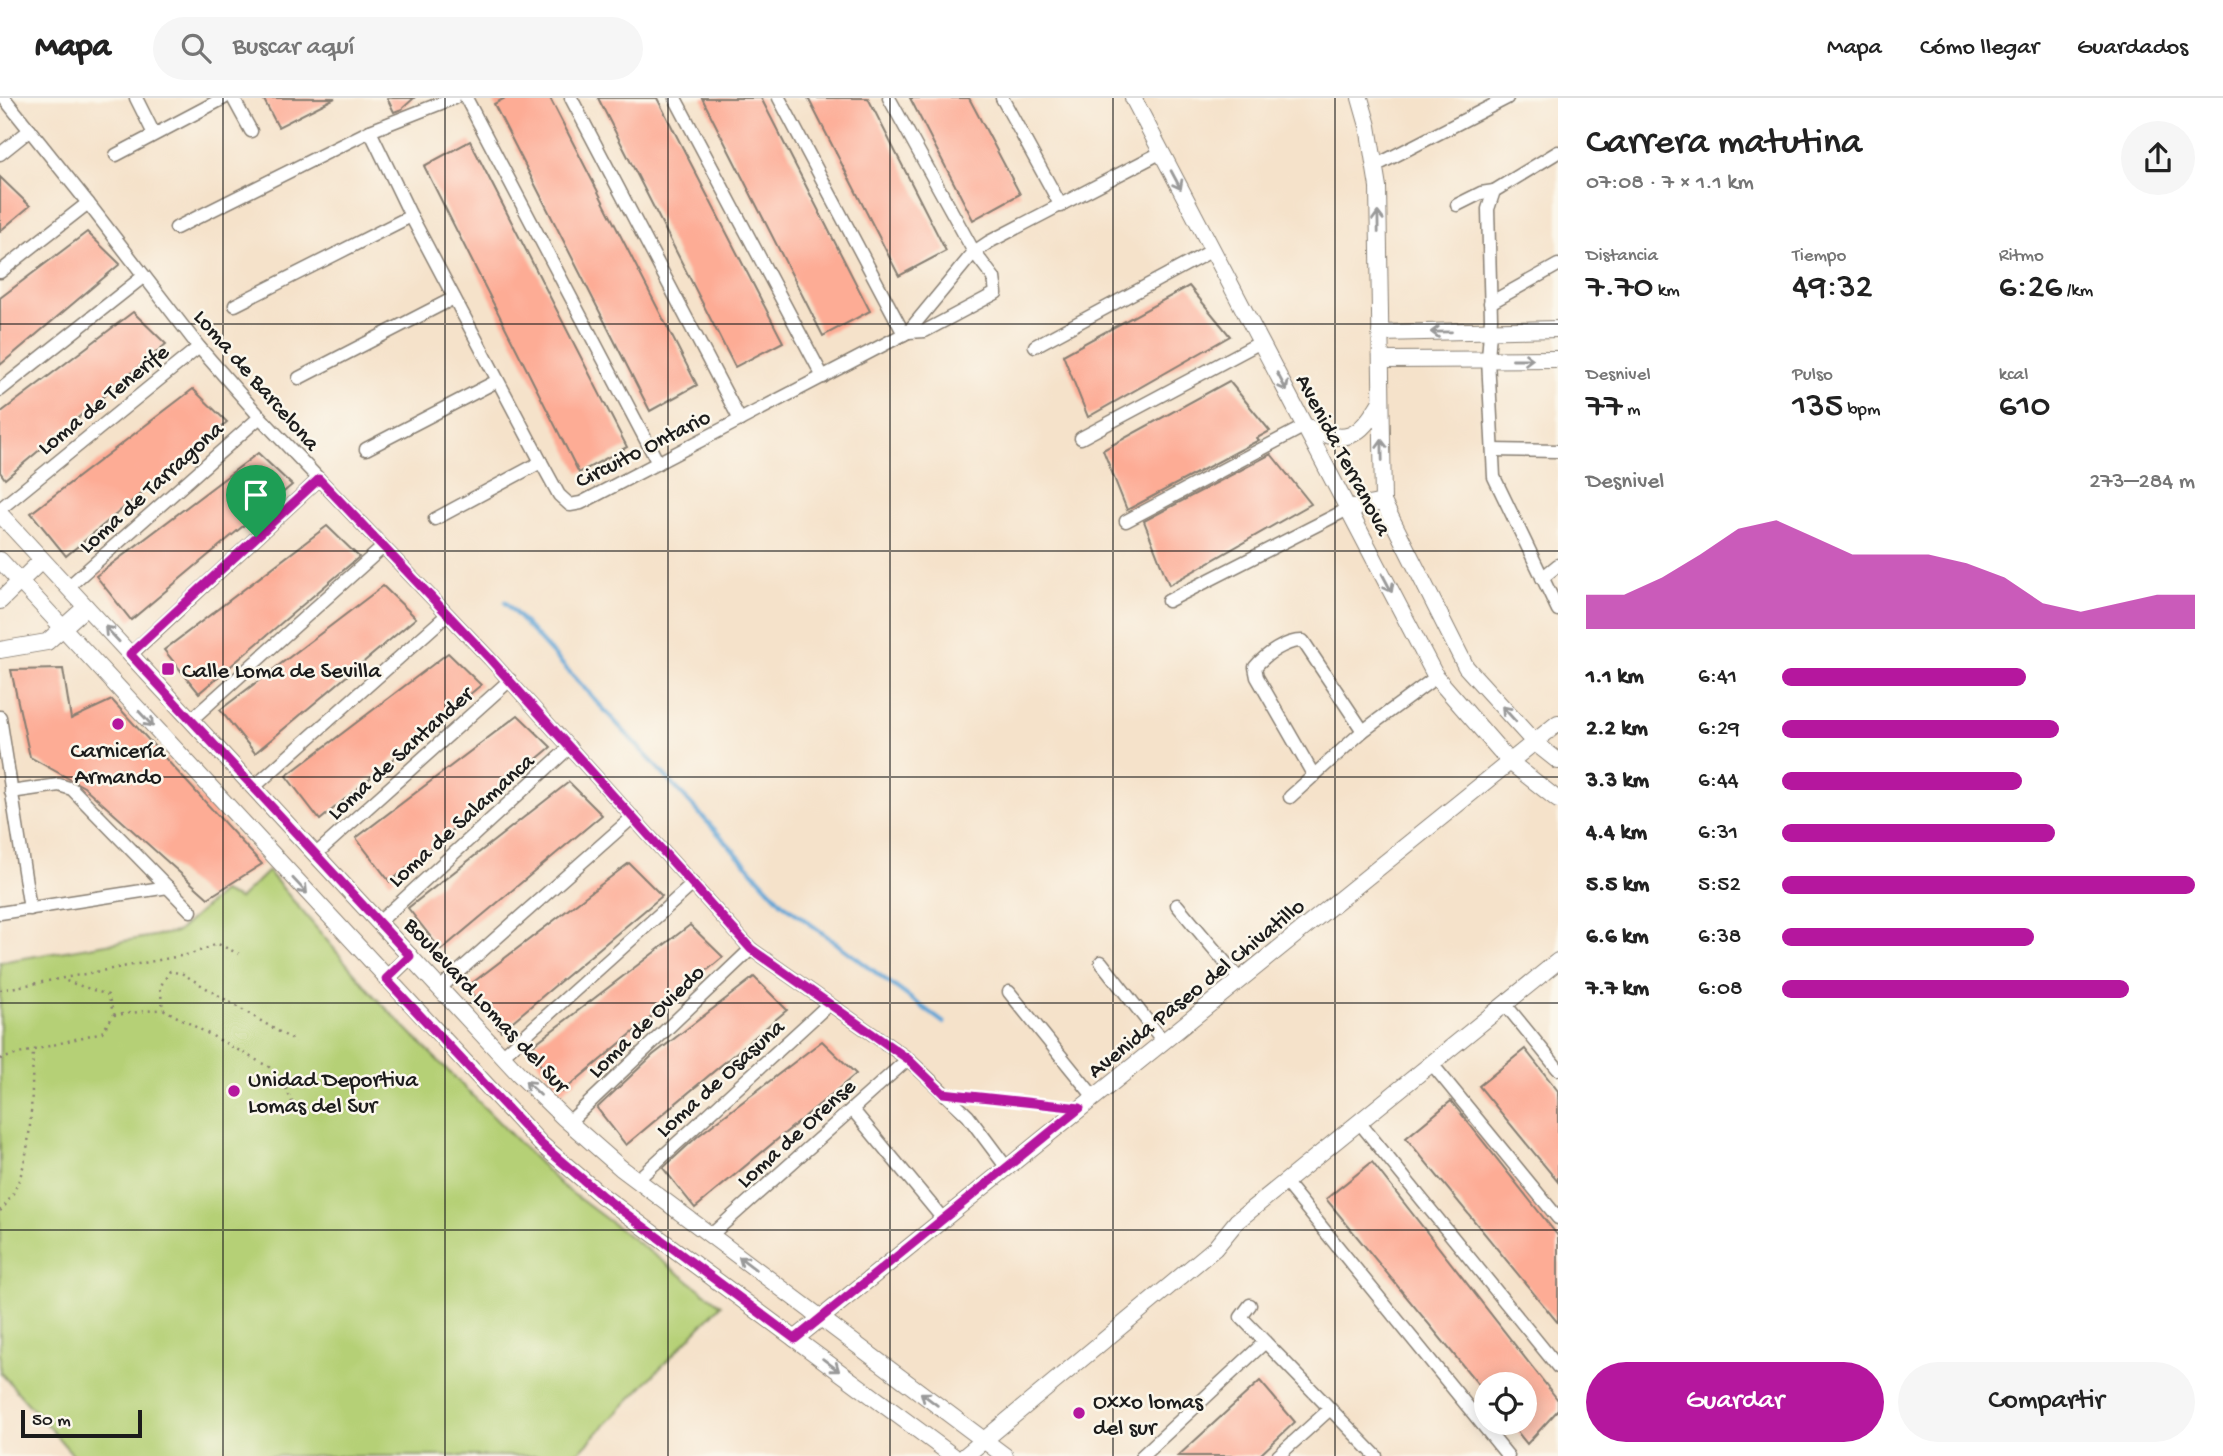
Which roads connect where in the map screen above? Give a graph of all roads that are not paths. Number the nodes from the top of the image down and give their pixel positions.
1 (4, 98) edge
2 (136, 98) edge
3 (224, 98) edge
4 (233, 98) edge
5 (454, 98) edge
6 (466, 98) edge
7 (571, 98) edge
8 (675, 98) edge
9 (779, 98) edge
10 (889, 98) edge
11 (1002, 98) edge
12 (1133, 98) edge
13 (1360, 98) edge
14 (1507, 98) edge
15 (30, 130) junction
16 (251, 131) dead end
17 (370, 131) junction
18 (154, 134) junction
19 (1162, 152) junction
20 (1558, 152) edge
21 (0, 154) edge
22 (116, 155) dead end
23 (1375, 166) junction
24 (1494, 191) junction
25 (89, 202) junction
26 (1457, 205) dead end
27 (1061, 206) junction
28 (411, 216) junction
29 (176, 229) dead end
30 (1213, 250) junction
31 (974, 252) junction
32 (1558, 265) edge
33 (0, 271) edge
34 (144, 276) junction
35 (454, 298) junction
36 (1490, 303) junction
37 (235, 305) dead end
38 (1558, 329) edge
39 (1490, 331) junction
40 (906, 333) junction
41 (1380, 333) junction
42 (1261, 342) junction
43 (1035, 346) dead end
44 (199, 347) junction
45 (1488, 359) junction
46 (1558, 359) edge
47 (1381, 360) junction
48 (822, 377) junction
49 (299, 378) dead end
50 (498, 381) junction
51 (0, 390) edge
52 (1381, 399) junction
53 (260, 416) junction
54 (740, 420) junction
55 (1305, 426) junction
56 (1081, 439) dead end
57 (366, 449) dead end
58 (1493, 450) junction
59 (1558, 451) edge
60 (541, 463) junction
61 (658, 463) junction
62 (319, 479) junction
63 (1383, 502) junction
64 (1348, 509) junction
65 (0, 511) edge
66 (435, 519) dead end
67 (1126, 521) dead end
68 (383, 547) junction
69 (0, 560) edge
70 (42, 560) junction
71 (1558, 565) edge
72 (1542, 578) junction
73 (20, 582) junction
74 (68, 587) junction
75 (0, 601) edge
76 (1168, 601) dead end
77 (86, 607) junction
78 (1558, 611) edge
79 (447, 615) junction
80 (62, 628) junction
81 (0, 650) edge
82 (130, 654) junction
83 (1436, 677) junction
84 (510, 680) junction
85 (0, 717) edge
86 (191, 720) junction
87 (1558, 723) edge
88 (1363, 731) junction
89 (1534, 742) junction
90 (570, 747) junction
91 (1558, 761) edge
92 (1510, 762) junction
93 (1314, 776) junction
94 (254, 787) junction
95 (11, 792) junction
96 (1290, 797) dead end
97 (1558, 800) edge
98 (633, 817) junction
99 (316, 854) junction
100 (692, 884) junction
101 (168, 887) junction
102 (1177, 905) dead end
103 (30, 909) junction
104 (191, 911) dead end
105 (0, 914) edge
106 (379, 922) junction
107 (751, 949) junction
108 (410, 956) junction
109 (1558, 961) edge
110 (1101, 962) dead end
111 (386, 979) junction
112 (1240, 980) junction
113 (440, 988) junction
114 (1009, 992) dead end
115 (830, 1004) junction
116 (1505, 1004) junction
117 (1163, 1041) junction
118 (502, 1056) junction
119 (908, 1059) junction
120 (1432, 1064) junction
121 (1558, 1069) edge
122 (1094, 1097) junction
123 (852, 1110) junction
124 (569, 1122) junction
125 (1359, 1122) junction
126 (1007, 1168) junction
127 (637, 1180) junction
128 (1285, 1182) junction
129 (1558, 1218) edge
130 (943, 1219) junction
131 (711, 1236) junction
132 (1250, 1305) dead end
133 (821, 1318) junction
134 (795, 1339) junction
135 (1265, 1342) junction
136 (1558, 1367) edge
137 (1330, 1409) junction
138 (984, 1440) junction
139 (953, 1456) edge
140 (965, 1456) edge
141 (1005, 1456) edge
142 (1142, 1456) edge
143 (1278, 1456) edge
144 (1376, 1456) edge
145 (1508, 1456) edge

1 - 15 street, Loma de Barcelona
2 - 18 street
3 - 18 street
4 - 16 street
5 - 17 street
6 - 61 street
7 - 54 street
8 - 48 street
9 - 40 street
10 - 31 street
11 - 27 street
12 - 19 street, Avenida Terranova
13 - 23 street, Avenida Terranova
14 - 23 street
15 - 21 street
15 - 25 street, Loma de Barcelona
17 - 28 street, Circuito Ontario
17 - 29 street
18 - 22 street
19 - 27 street, Circuito Ontario
19 -> 30 street, Avenida Terranova
20 - 24 street
41 -> 23 street, Avenida Terranova
24 - 26 street
24 - 36 street
25 - 33 street
25 - 34 street, Loma de Barcelona
27 - 31 street, Circuito Ontario
28 - 35 street, Circuito Ontario
28 - 37 street
30 - 42 street, Avenida Terranova
30 - 43 street
31 - 40 street, Circuito Ontario
31 - 40 street
32 - 36 street
34 - 44 street, Loma de Barcelona
34 - 51 street
35 - 49 street
35 - 50 street, Circuito Ontario
36 - 39 street
38 - 39 street
39 -> 41 street
39 - 45 street
40 - 48 street, Circuito Ontario
41 - 47 street, Avenida Terranova
42 -> 55 street, Avenida Terranova
42 - 56 street
44 - 53 street, Loma de Barcelona
44 - 65 street, Loma de Tenerife
45 -> 46 street
45 - 47 street
45 - 58 street
47 - 52 street, Avenida Terranova
48 - 54 street, Circuito Ontario
50 - 57 street
50 - 60 street, Circuito Ontario
52 - 55 street
63 -> 52 street, Avenida Terranova
53 - 62 street, Loma de Barcelona
53 - 74 street, Loma de Tarragona
54 - 61 street, Circuito Ontario
55 - 64 street, Avenida Terranova
55 - 67 street
58 - 59 street
58 - 72 street
60 - 61 street, Circuito Ontario
60 - 66 street
62 - 68 street, Loma de Barcelona
62 - 82 street
63 - 64 street
89 -> 63 street, Avenida Terranova
64 - 76 street
64 -> 83 street, Avenida Terranova
65 - 70 street, Boulevard Lomas del Sur
68 - 79 street, Loma de Barcelona
68 - 86 street
69 - 73 street
70 - 73 street
70 - 74 street, Boulevard Lomas del Sur
71 - 72 street
72 - 78 street
73 - 75 street
73 - 80 street
74 - 77 street, Boulevard Lomas del Sur
77 - 80 street
82 -> 77 street, Boulevard Lomas del Sur
79 - 84 street, Loma de Barcelona
79 - 94 street
80 - 81 street
80 -> 111 street
82 - 86 street, Boulevard Lomas del Sur
83 - 88 street
83 - 92 street, Avenida Terranova
84 - 90 street, Loma de Barcelona
84 - 99 street, Loma de Santander
85 - 95 street
86 - 94 street, Boulevard Lomas del Sur
87 - 89 street, Avenida Paseo del Chivatillo
88 - 93 street
88 - 93 street
89 - 91 street, Avenida Terranova
89 - 92 street, Avenida Paseo del Chivatillo
90 - 98 street, Loma de Barcelona
90 - 106 street, Loma de Salamanca
92 - 97 street, Avenida Terranova
92 - 112 street, Avenida Paseo del Chivatillo
93 - 96 street
94 - 99 street, Boulevard Lomas del Sur
95 - 101 street
95 - 103 street
98 - 100 street, Loma de Barcelona
98 - 113 street
99 - 106 street, Boulevard Lomas del Sur
100 - 107 street, Loma de Barcelona
100 - 118 street
101 - 103 street
101 - 104 street
102 - 112 street
103 - 105 street
106 - 108 street, Boulevard Lomas del Sur
107 - 115 street, Loma de Barcelona
107 - 124 street, Loma de Oviedo
108 - 111 street
108 - 113 street, Boulevard Lomas del Sur
109 - 116 street
110 - 117 street
111 - 134 street
112 - 117 street, Avenida Paseo del Chivatillo
113 - 118 street, Boulevard Lomas del Sur
114 - 122 street
115 - 119 street, Loma de Barcelona
115 - 127 street, Loma de Osasuna
116 - 120 street
116 - 121 street
117 - 122 street, Avenida Paseo del Chivatillo
124 -> 118 street, Boulevard Lomas del Sur
119 - 123 street, Loma de Orense
119 - 126 street, Loma de Barcelona
120 - 125 street
120 - 129 street
122 - 126 street, Avenida Paseo del Chivatillo
123 - 130 street
123 - 131 street, Loma de Orense
124 - 127 street, Boulevard Lomas del Sur
125 - 128 street
125 - 136 street
126 - 130 street, Avenida Paseo del Chivatillo
127 - 131 street, Boulevard Lomas del Sur
128 - 138 street
128 - 145 street
130 - 133 street, Avenida Paseo del Chivatillo
133 -> 131 street, Boulevard Lomas del Sur
132 - 135 street
133 - 134 street, Avenida Paseo del Chivatillo
138 -> 133 street, Boulevard Lomas del Sur
134 -> 139 street
135 - 137 street
135 - 142 street
137 - 143 street
137 - 144 street
138 - 140 street
138 - 141 street, Boulevard Lomas del Sur

